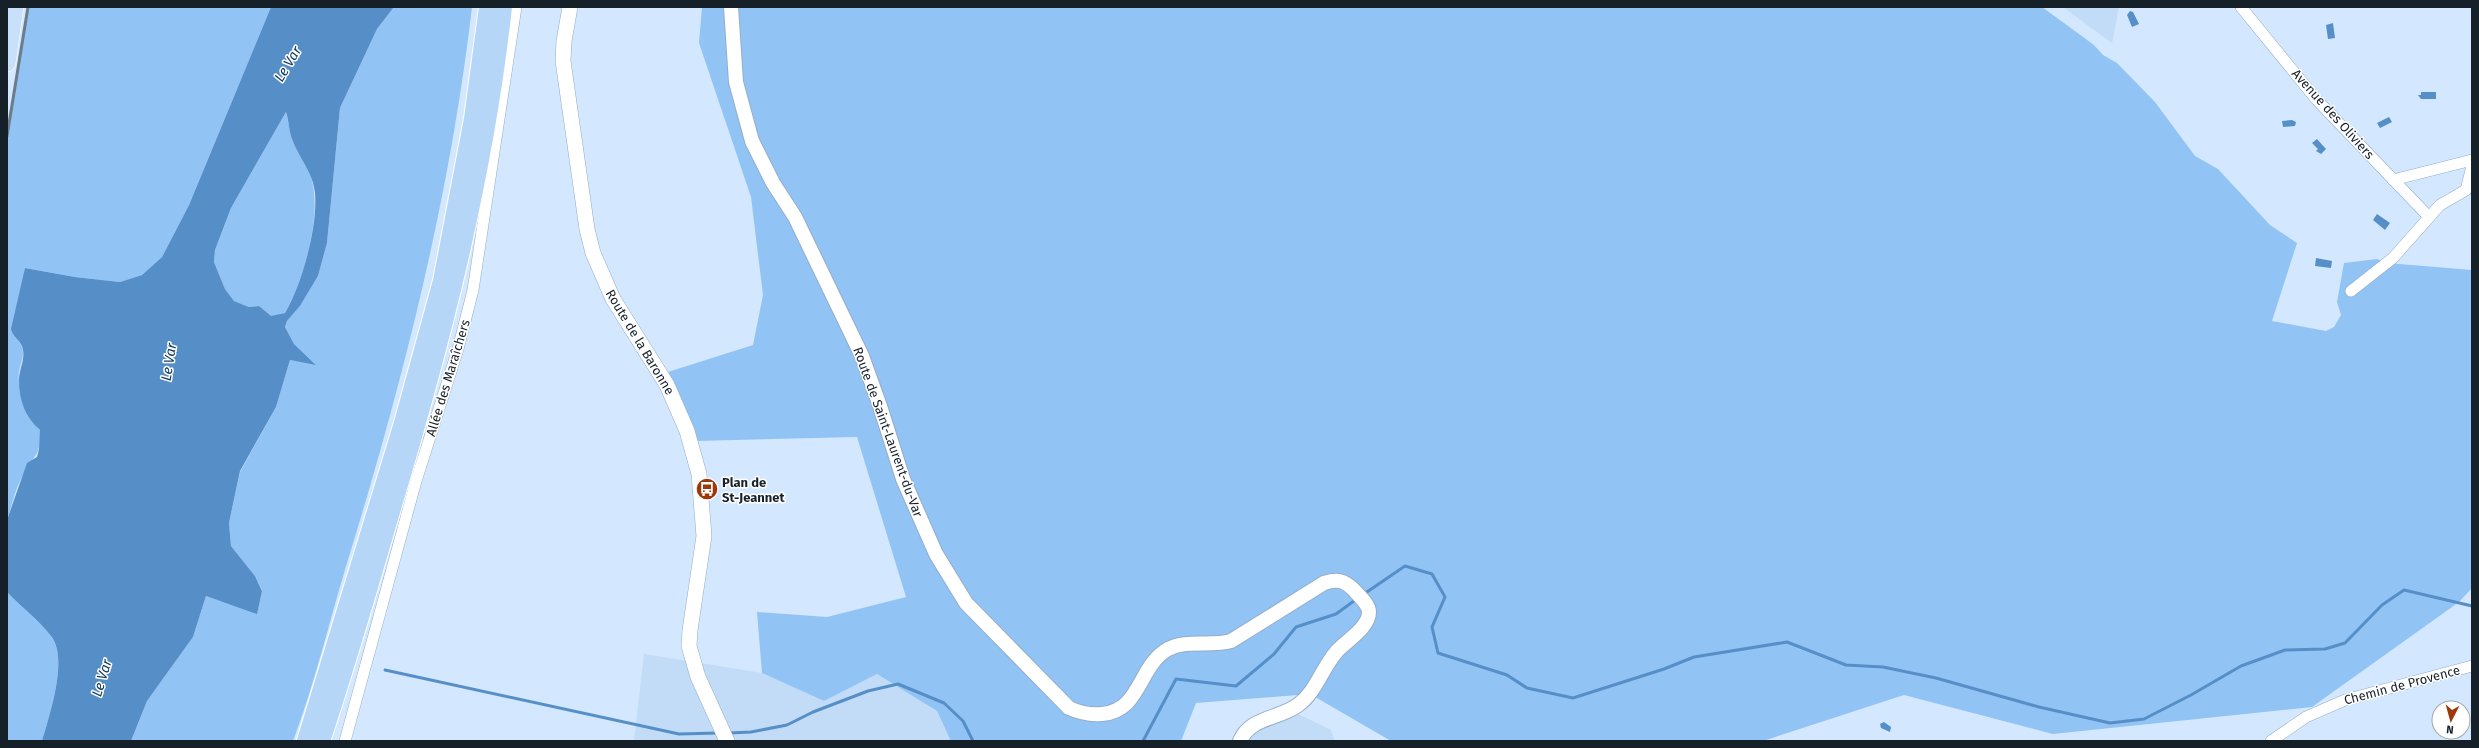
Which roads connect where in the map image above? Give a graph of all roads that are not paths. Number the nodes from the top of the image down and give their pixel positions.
1 (15, 7) edge
2 (488, 7) edge
3 (503, 7) edge
4 (516, 7) edge
5 (570, 7) edge
6 (731, 7) edge
7 (2241, 7) edge
8 (7, 63) edge
9 (2472, 160) edge
10 (2472, 166) edge
11 (2393, 180) junction
12 (2469, 190) edge
13 (2429, 217) junction
14 (2351, 291) dead end
15 (2472, 666) edge
16 (306, 741) edge
17 (321, 741) edge
18 (345, 741) edge
19 (727, 741) edge
20 (1240, 741) edge
21 (2271, 741) edge

1 - 8 main road
2 - 16 highway
3 - 17 highway
4 - 18 street, Allée des Maraîchers
5 - 19 main road, Route de la Baronne
6 - 20 street, Route de Saint-Laurent-du-Var
7 - 11 street, Avenue des Oliviers
9 - 11 street
10 - 12 street
11 - 13 street, Avenue des Oliviers
12 - 13 street
13 - 14 street
15 - 21 street, Chemin de Provence

